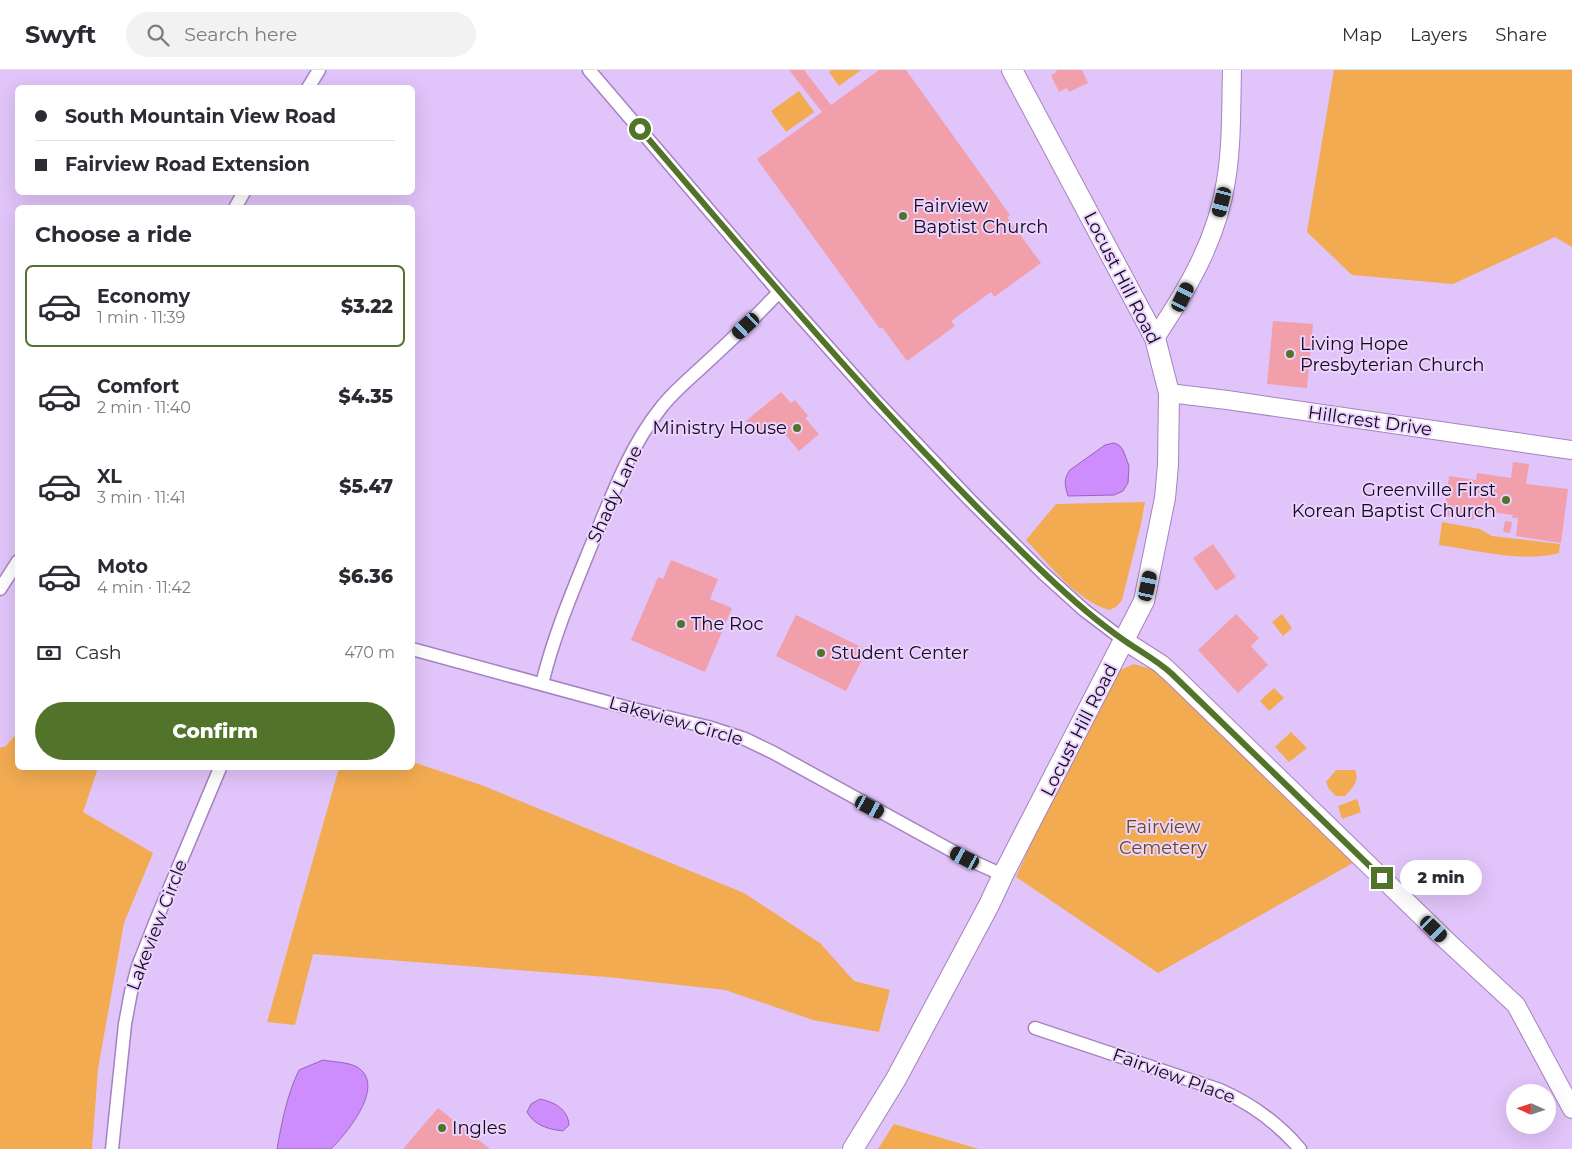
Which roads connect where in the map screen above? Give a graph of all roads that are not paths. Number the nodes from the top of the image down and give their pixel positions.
1 (319, 70) edge
2 (590, 70) edge
3 (1012, 70) edge
4 (1232, 70) edge
5 (310, 85) edge
6 (779, 292) junction
7 (1155, 338) junction
8 (1168, 393) junction
9 (1572, 450) edge
10 (15, 566) edge
11 (0, 589) edge
12 (1125, 641) junction
13 (415, 650) edge
14 (542, 684) junction
15 (219, 770) edge
16 (1003, 875) junction
17 (1035, 1028) dead end
18 (1572, 1109) edge
19 (112, 1149) edge
20 (853, 1149) edge
21 (1300, 1149) edge

1 - 5 street
2 - 6 street
3 - 7 main road, Locust Hill Road
4 - 7 street
6 - 12 street
6 - 14 street, Shady Lane
7 - 8 main road, Locust Hill Road
8 - 9 street, Hillcrest Drive
8 - 12 main road, Locust Hill Road
10 - 11 street
12 - 16 main road, Locust Hill Road
12 - 18 street
13 - 14 street, Lakeview Circle
14 - 16 street, Lakeview Circle
15 - 19 street, Lakeview Circle
16 - 20 main road, Locust Hill Road
17 - 21 street, Fairview Place

